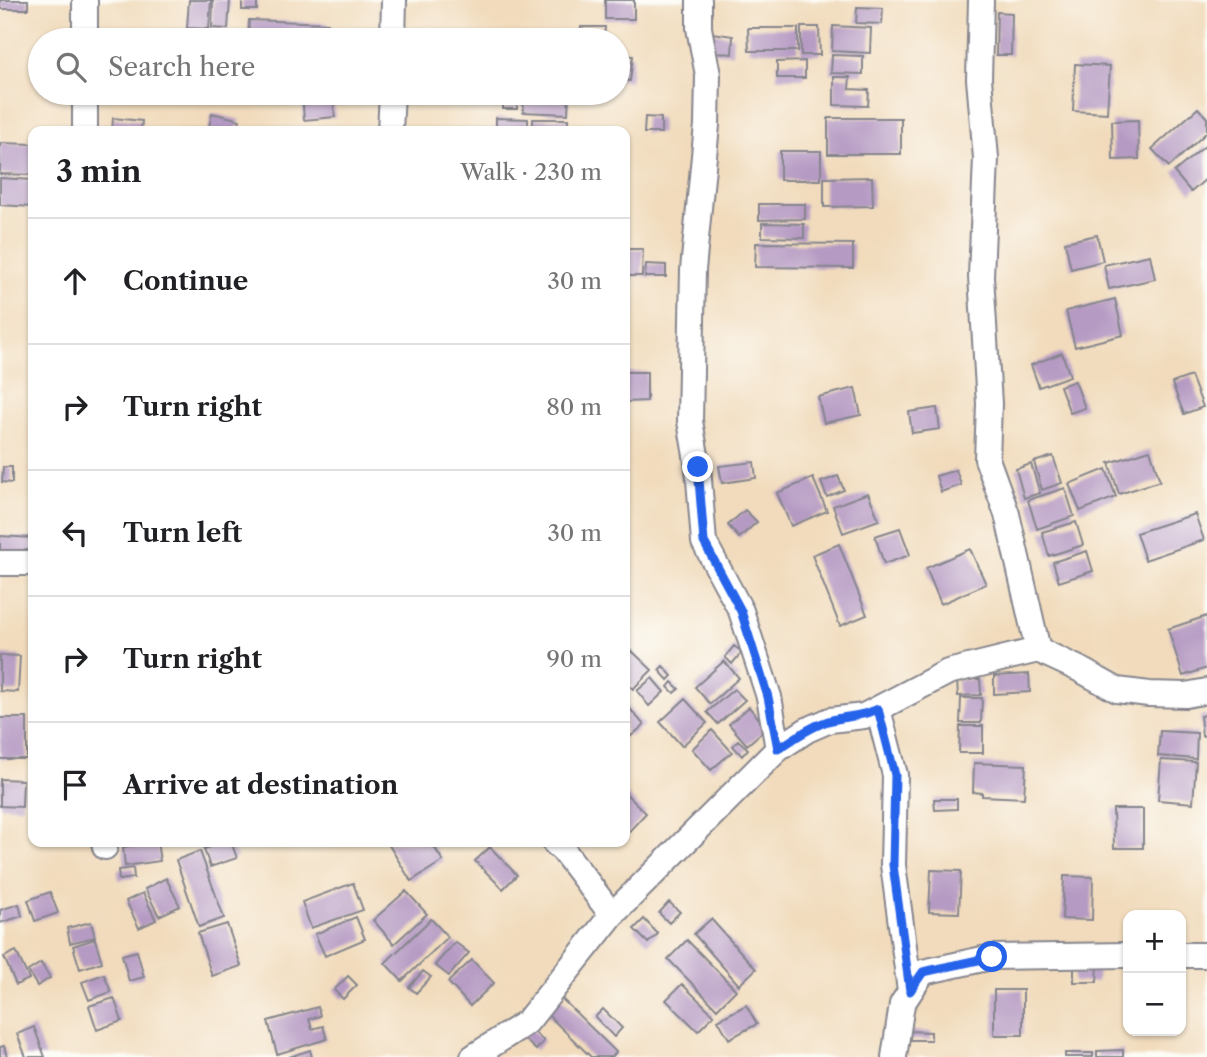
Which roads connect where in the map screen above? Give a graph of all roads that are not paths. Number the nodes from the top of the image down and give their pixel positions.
1 (85, 0) edge
2 (394, 0) edge
3 (699, 0) edge
4 (981, 0) edge
5 (85, 28) edge
6 (393, 28) edge
7 (85, 105) edge
8 (391, 105) edge
9 (85, 126) edge
10 (390, 126) edge
11 (0, 563) edge
12 (28, 564) edge
13 (1038, 650) junction
14 (1207, 691) edge
15 (878, 709) junction
16 (778, 749) junction
17 (560, 847) edge
18 (612, 915) junction
19 (1186, 955) edge
20 (1207, 955) edge
21 (1123, 956) edge
22 (910, 991) junction
23 (473, 1057) edge
24 (894, 1057) edge

1 - 5 street
2 - 6 street
3 - 16 street
4 - 13 street
7 - 9 street
8 - 10 street
11 - 12 street
13 - 14 street
13 - 15 street
15 - 16 street
15 - 22 street
16 - 18 street
17 - 18 street
18 - 23 street
19 - 20 street
21 - 22 street
22 - 24 street

